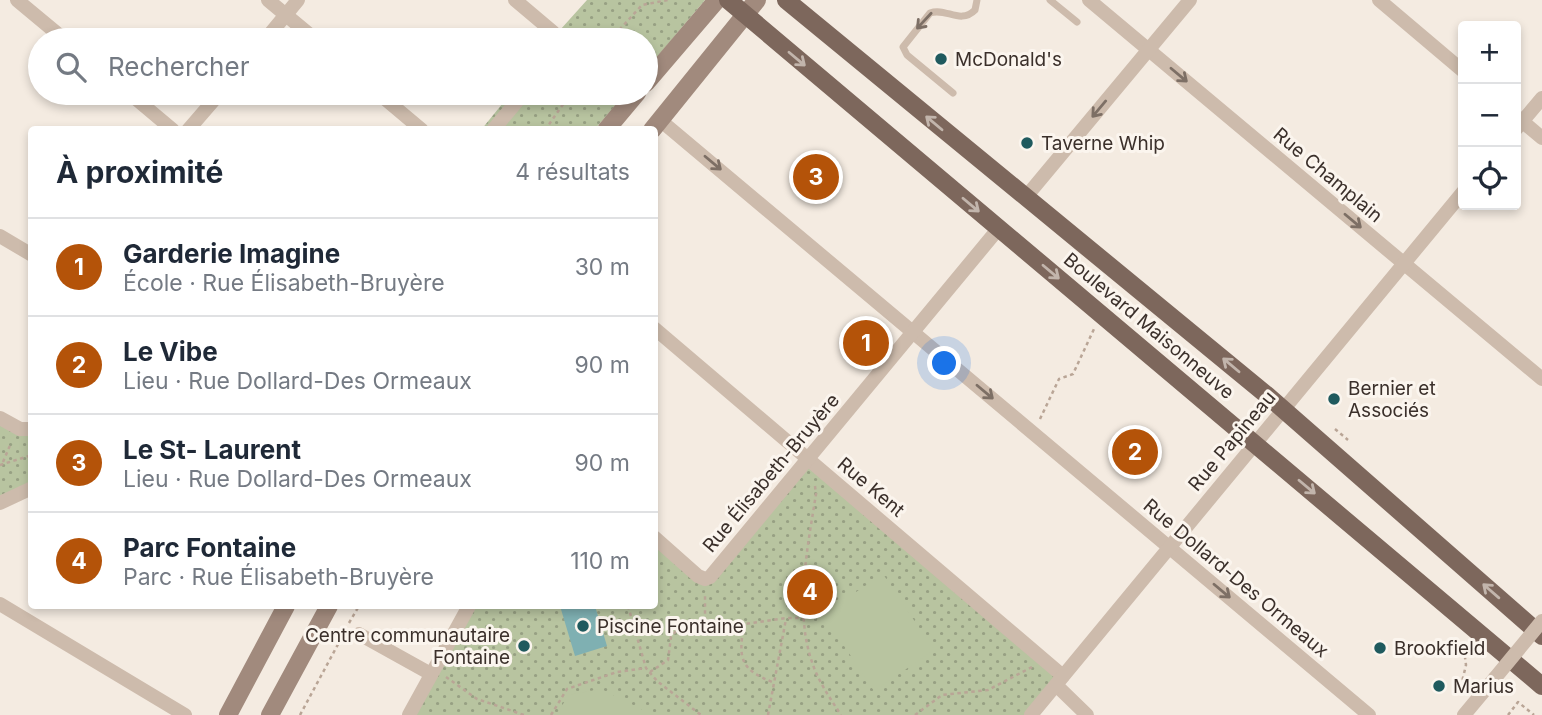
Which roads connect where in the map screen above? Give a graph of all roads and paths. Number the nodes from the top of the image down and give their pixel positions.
1 (17, 0) edge
2 (268, 0) edge
3 (299, 0) edge
4 (515, 0) edge
5 (668, 0) edge
6 (717, 0) edge
7 (728, 0) edge
8 (757, 0) edge
9 (786, 0) edge
10 (977, 0) edge
11 (1050, 0) edge
12 (1089, 0) edge
13 (1190, 0) edge
14 (1379, 0) edge
15 (745, 14) junction
16 (286, 15) junction
17 (1077, 22) dead end
18 (51, 28) edge
19 (275, 28) edge
20 (302, 28) edge
21 (548, 28) edge
22 (621, 28) edge
23 (1149, 50) junction
24 (1458, 67) edge
25 (658, 69) edge
26 (953, 93) dead end
27 (1542, 98) edge
28 (143, 105) edge
29 (210, 105) edge
30 (392, 105) edge
31 (514, 105) edge
32 (563, 105) edge
33 (627, 105) edge
34 (1521, 119) edge
35 (1521, 124) edge
36 (656, 125) edge
37 (168, 126) edge
38 (191, 126) edge
39 (417, 126) edge
40 (496, 126) edge
41 (548, 126) edge
42 (609, 126) edge
43 (658, 127) edge
44 (1542, 138) edge
45 (1025, 198) junction
46 (1458, 198) edge
47 (999, 228) junction
48 (0, 236) edge
49 (28, 252) edge
50 (1404, 264) junction
51 (1094, 329) dead end
52 (658, 331) edge
53 (914, 332) junction
54 (1542, 379) edge
55 (1283, 409) junction
56 (0, 418) edge
57 (28, 429) edge
58 (1335, 429) dead end
59 (1034, 433) junction
60 (12, 439) dead end
61 (1348, 440) dead end
62 (1256, 443) junction
63 (28, 456) edge
64 (808, 458) junction
65 (1, 465) edge
66 (813, 478) dead end
67 (28, 490) edge
68 (0, 503) edge
69 (658, 540) edge
70 (1170, 547) junction
71 (705, 579) junction
72 (0, 604) edge
73 (284, 609) edge
74 (327, 609) edge
75 (357, 609) edge
76 (467, 609) edge
77 (629, 609) edge
78 (786, 618) junction
79 (805, 618) junction
80 (1542, 621) edge
81 (744, 624) junction
82 (705, 630) junction
83 (359, 634) dead end
84 (1542, 636) edge
85 (1463, 642) dead end
86 (1044, 660) junction
87 (646, 668) junction
88 (432, 672) junction
89 (650, 672) junction
90 (1060, 680) junction
91 (775, 683) junction
92 (1542, 686) edge
93 (1468, 687) dead end
94 (185, 715) edge
95 (228, 715) edge
96 (270, 715) edge
97 (300, 715) edge
98 (409, 715) edge
99 (524, 715) edge
100 (551, 715) edge
101 (701, 715) edge
102 (768, 715) edge
103 (841, 715) edge
104 (915, 715) edge
105 (1031, 715) edge
106 (1087, 715) edge
107 (1369, 715) edge
108 (1464, 715) edge
109 (1508, 715) edge
110 (1534, 715) edge

1 - 18 street
2 - 16 street
3 - 16 street
4 - 21 street
5 - 22 path
6 - 25 main road
7 - 15 main road, Boulevard Maisonneuve
8 - 15 main road
45 -> 9 main road, Boulevard Maisonneuve
10 -> 26 lane
11 - 17 lane
12 - 23 street, Rue Champlain
13 - 23 street
14 - 24 street
15 - 36 main road
15 -> 47 main road, Boulevard Maisonneuve
16 - 19 street
16 - 20 street
23 -> 45 street
23 -> 50 street, Rue Champlain
27 - 34 street
28 - 37 street
29 - 38 street
30 - 39 street
31 - 40 street
32 - 41 path
33 - 42 main road
35 - 44 street
43 -> 53 street, Rue Dollard-Des Ormeaux
55 -> 45 main road, Boulevard Maisonneuve
46 - 50 street, Rue Papineau
47 - 53 street, Rue Élisabeth-Bruyère
47 -> 62 main road, Boulevard Maisonneuve
48 - 49 street
50 - 54 street, Rue Champlain
50 - 55 street, Rue Papineau
51 - 59 path
52 - 64 street, Rue Kent
53 -> 59 street, Rue Dollard-Des Ormeaux
53 - 64 street, Rue Élisabeth-Bruyère
55 - 62 street, Rue Papineau
84 -> 55 main road, Boulevard Maisonneuve
56 - 57 street
58 - 61 path
59 - 70 street, Rue Dollard-Des Ormeaux
60 - 65 path
62 - 70 street, Rue Papineau
62 -> 92 main road, Boulevard Maisonneuve
63 - 65 path
64 - 71 street, Rue Élisabeth-Bruyère
64 - 86 street, Rue Kent
66 - 79 path
67 - 68 street
69 - 71 street
70 - 90 street, Rue Papineau
70 -> 107 street, Rue Dollard-Des Ormeaux
71 - 82 path
72 - 94 street
73 - 95 main road
74 - 96 main road
75 - 97 path
76 - 88 street
77 - 87 path
78 - 79 path
78 - 81 path
78 - 91 path
79 - 103 path
80 - 108 street, bridge
81 - 82 path
81 - 91 path
82 - 89 path
83 - 88 street
85 - 93 path
86 - 90 street, Rue Kent
86 - 104 path
87 - 89 path
87 - 100 path
88 - 98 street
88 - 99 path
89 - 101 path
90 - 105 street, Rue Papineau
90 - 106 street, Rue Kent
91 - 102 path
109 - 110 path

